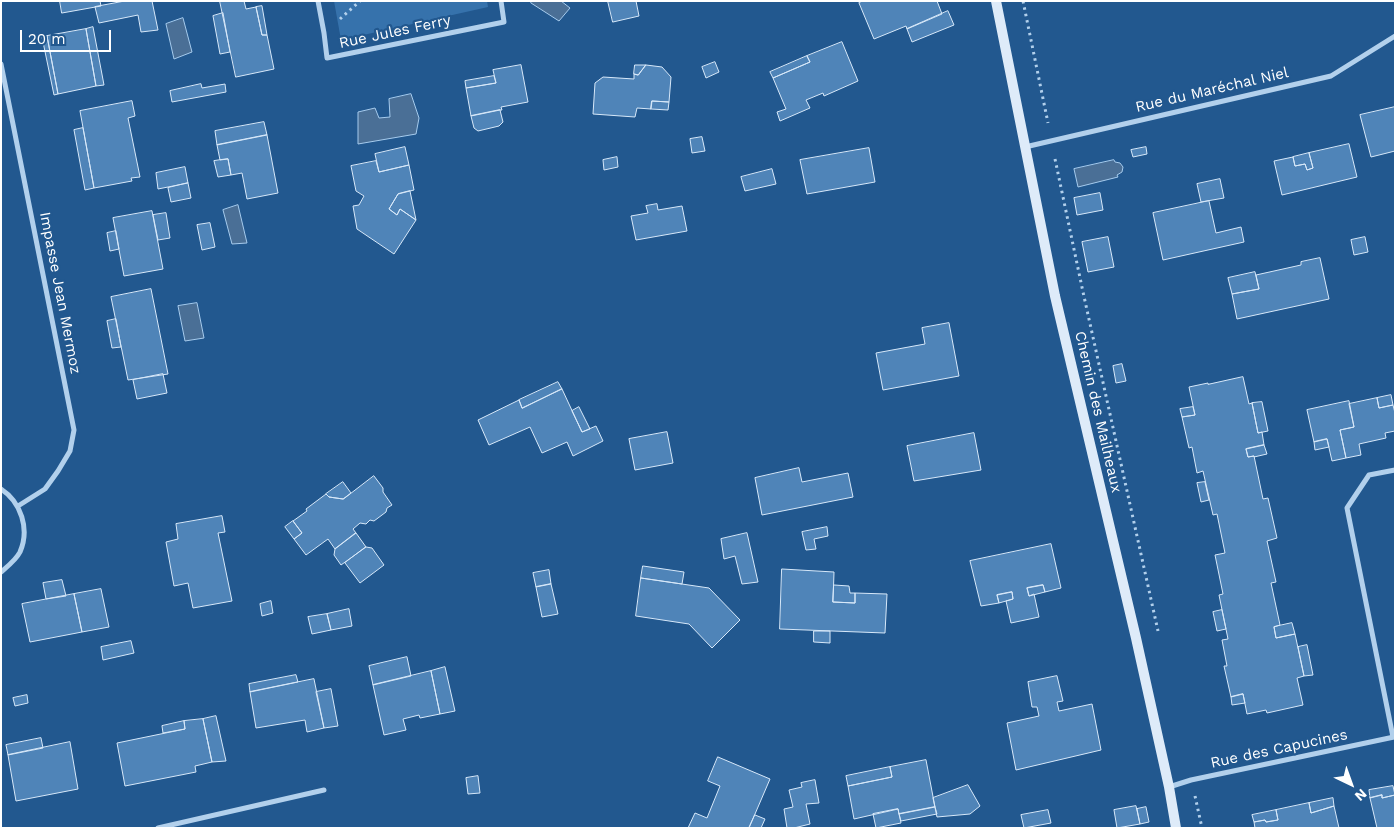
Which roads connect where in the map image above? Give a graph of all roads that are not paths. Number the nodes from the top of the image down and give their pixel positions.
1 (318, 1) edge
2 (501, 1) edge
3 (996, 1) edge
4 (1395, 36) edge
5 (1, 64) edge
6 (1026, 147) junction
7 (1395, 470) edge
8 (1, 489) edge
9 (18, 506) junction
10 (1, 572) edge
11 (1394, 737) edge
12 (1169, 787) junction
13 (324, 790) dead end
14 (158, 828) edge
15 (1176, 828) edge

1 - 2 street, Rue Jules Ferry
3 - 6 street, Chemin des Mailheaux
4 - 6 street, Rue du Maréchal Niel
5 - 9 street, Impasse Jean Mermoz
6 - 12 street, Chemin des Mailheaux
7 - 11 street
8 - 9 street
9 - 10 street
11 - 12 street, Rue des Capucines
12 - 15 street, Chemin des Mailheaux
13 - 14 street

